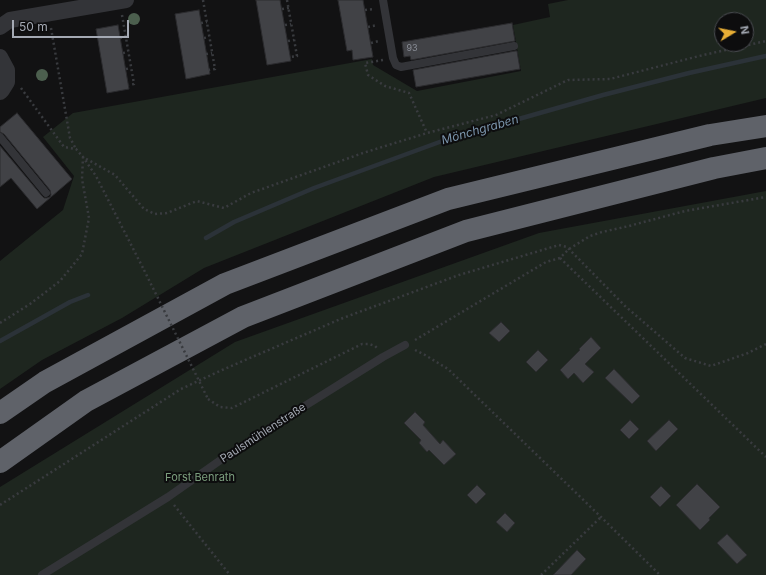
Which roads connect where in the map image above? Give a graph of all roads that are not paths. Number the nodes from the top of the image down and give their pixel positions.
1 (383, 0) edge
2 (123, 1) edge
3 (0, 27) edge
4 (514, 46) dead end
5 (4, 64) edge
6 (0, 92) edge
7 (766, 126) edge
8 (0, 137) edge
9 (766, 158) edge
10 (46, 193) dead end
11 (405, 345) road end
12 (0, 413) edge
13 (0, 462) edge
14 (42, 575) edge

1 - 4 lane
2 - 3 street
5 - 6 street
7 - 12 highway
8 - 10 lane
9 - 13 highway
11 - 14 lane, Paulsmühlenstraße

